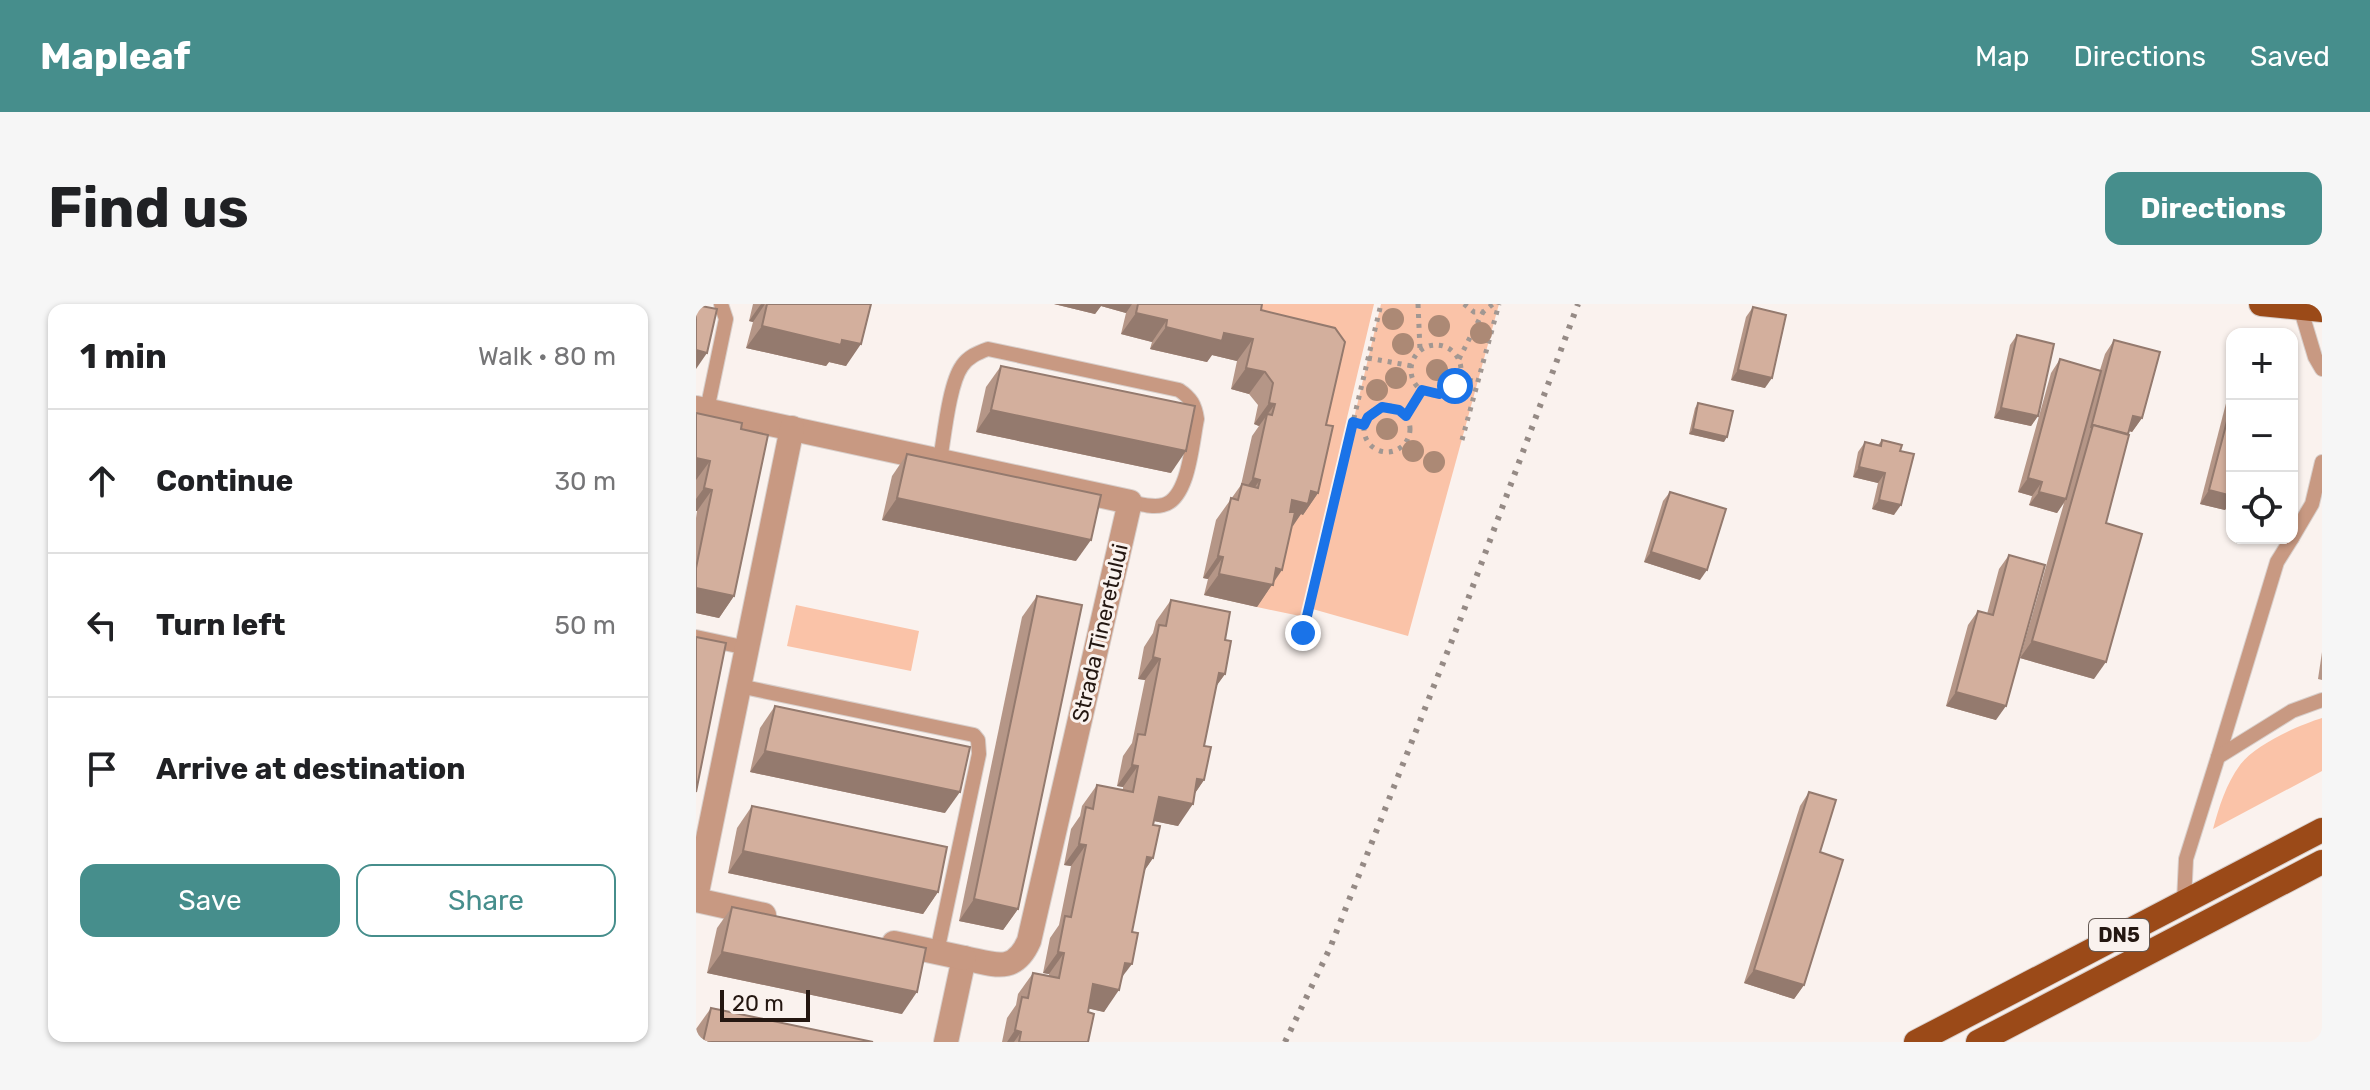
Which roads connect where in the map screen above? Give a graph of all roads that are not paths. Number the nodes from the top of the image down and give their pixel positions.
1 (721, 304) edge
2 (2261, 304) edge
3 (2311, 309) edge
4 (2322, 369) edge
5 (701, 409) edge
6 (792, 428) junction
7 (940, 460) junction
8 (2322, 462) edge
9 (1130, 502) junction
10 (2298, 528) edge
11 (2288, 544) edge
12 (696, 637) edge
13 (747, 648) junction
14 (739, 686) junction
15 (2322, 700) edge
16 (2218, 757) junction
17 (2322, 830) edge
18 (2322, 862) edge
19 (696, 899) edge
20 (2184, 901) junction
21 (786, 920) edge
22 (876, 939) edge
23 (937, 952) junction
24 (964, 958) junction
25 (946, 1042) edge
26 (1916, 1042) edge
27 (1978, 1042) edge

1 - 5 lane
2 - 3 main road
3 - 4 lane
5 - 6 street
6 - 7 street
6 - 13 street
7 - 9 street
7 - 9 lane
8 - 10 lane
9 - 24 street, Strada Tineretului
11 - 16 lane
12 - 13 lane
13 - 14 street
14 - 19 street
14 - 23 lane
15 - 16 lane
16 - 20 lane
17 - 20 main road, DN5
18 - 27 main road, DN5
19 - 21 street
20 - 26 main road, DN5
22 - 23 street
23 - 24 street
24 - 25 street

